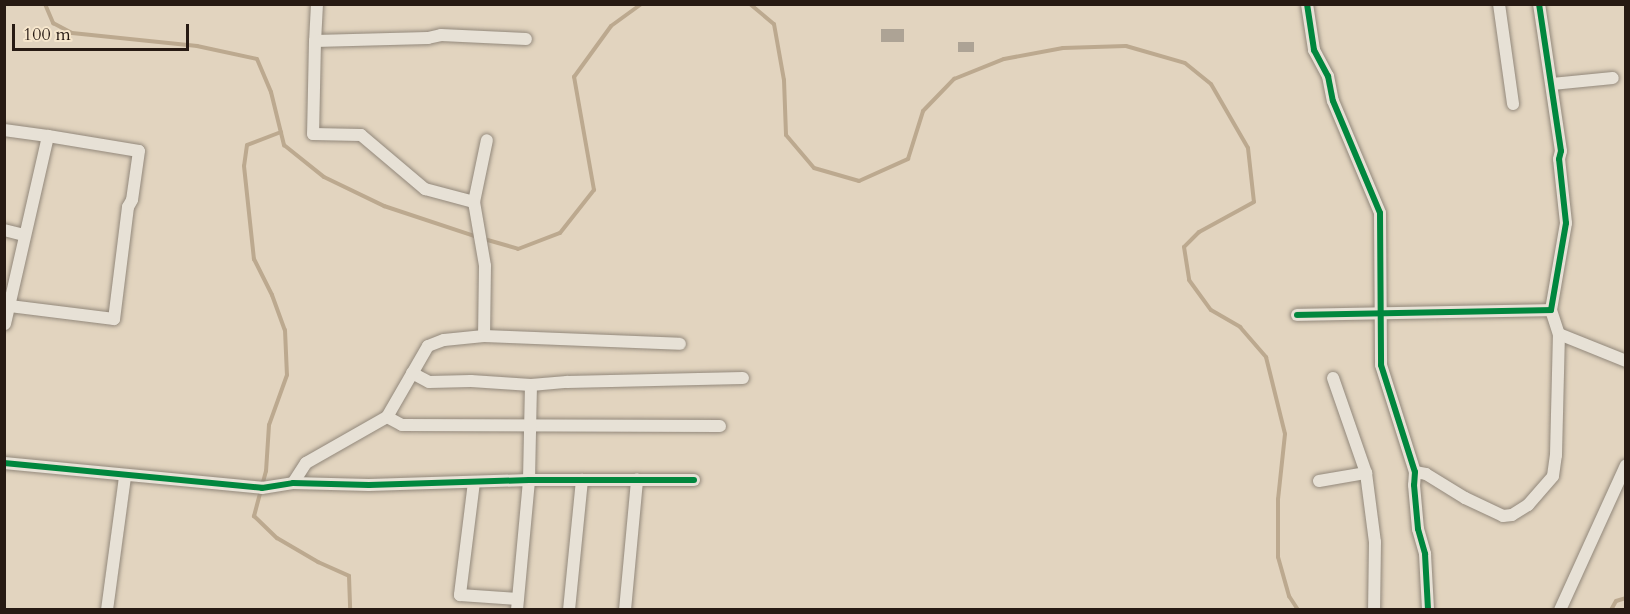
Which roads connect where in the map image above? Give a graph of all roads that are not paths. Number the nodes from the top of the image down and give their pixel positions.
1 (317, 4) edge
2 (1307, 4) edge
3 (1499, 4) edge
4 (1539, 4) edge
5 (526, 39) dead end
6 (315, 41) junction
7 (1613, 78) dead end
8 (1552, 84) junction
9 (1512, 104) dead end
10 (4, 130) edge
11 (48, 136) junction
12 (487, 140) dead end
13 (474, 202) junction
14 (4, 230) edge
15 (24, 235) junction
16 (10, 306) junction
17 (1551, 310) junction
18 (1381, 314) junction
19 (1297, 315) dead end
20 (5, 324) edge
21 (1559, 334) junction
22 (484, 336) junction
23 (680, 344) dead end
24 (1626, 361) edge
25 (412, 373) junction
26 (743, 378) dead end
27 (1333, 378) dead end
28 (531, 386) junction
29 (387, 417) junction
30 (720, 426) dead end
31 (530, 427) junction
32 (4, 464) edge
33 (1626, 465) edge
34 (1415, 472) junction
35 (1366, 473) junction
36 (125, 476) junction
37 (529, 480) junction
38 (582, 480) junction
39 (637, 480) junction
40 (694, 480) dead end
41 (1319, 481) dead end
42 (474, 482) junction
43 (293, 483) junction
44 (517, 604) edge
45 (107, 609) edge
46 (569, 609) edge
47 (625, 609) edge
48 (1374, 609) edge
49 (1428, 609) edge
50 (1560, 609) edge

1 - 6 street
2 - 18 street
3 - 9 street
4 - 8 street
5 - 6 street
6 - 13 street
7 - 8 street
8 - 17 street
10 - 11 street
11 - 15 street
11 - 16 street
12 - 13 street
13 - 22 street
14 - 15 street
15 - 16 street
16 - 20 street
17 - 18 street
17 - 21 street
18 - 19 street
18 - 34 street
21 - 24 street
21 - 34 street
22 - 23 street
22 - 25 street
25 - 28 street
25 - 29 street
26 - 28 street
27 - 35 street
28 - 31 street
29 - 31 street
29 - 43 street
30 - 31 street
31 - 37 street
32 - 36 street
33 - 50 street
34 - 49 street
35 - 41 street
35 - 48 street
36 - 43 street
36 - 45 street
37 - 38 street
37 - 42 street
37 - 44 street
38 - 39 street
38 - 46 street
39 - 40 street
39 - 47 street
42 - 43 street
42 - 44 street

